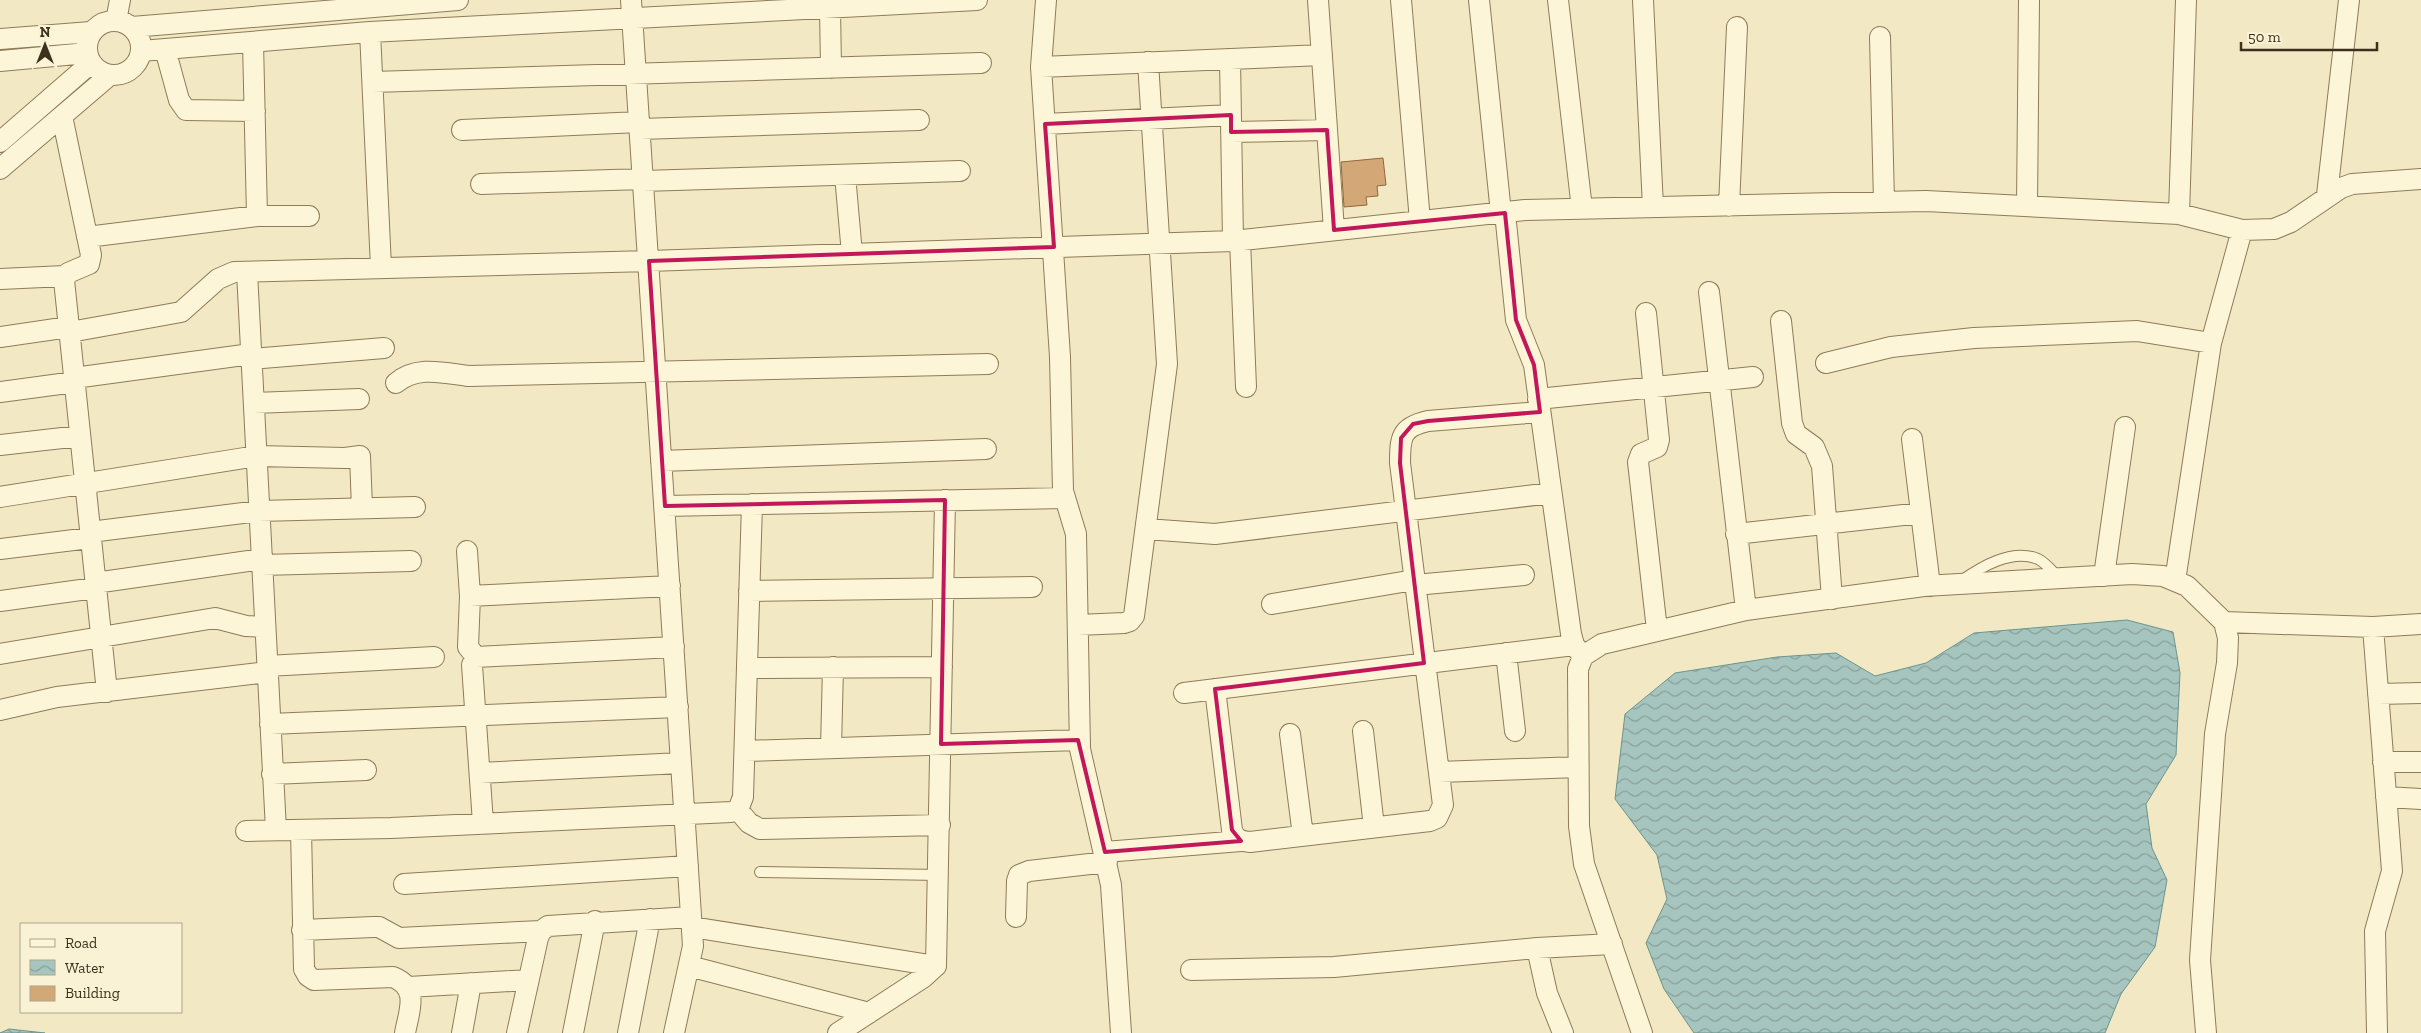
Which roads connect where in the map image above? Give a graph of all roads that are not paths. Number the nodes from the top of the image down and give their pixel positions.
1 (120, 0) edge
2 (458, 0) edge
3 (977, 0) edge
4 (1046, 0) edge
5 (1318, 0) edge
6 (1401, 0) edge
7 (1479, 0) edge
8 (1558, 0) edge
9 (1644, 0) edge
10 (2029, 0) edge
11 (2186, 0) edge
12 (2349, 0) edge
13 (304, 6) edge
14 (830, 8) junction
15 (631, 9) edge
16 (124, 24) junction
17 (1737, 27) dead end
18 (92, 32) junction
19 (370, 32) junction
20 (1880, 37) dead end
21 (0, 39) edge
22 (253, 42) junction
23 (165, 49) junction
24 (141, 51) junction
25 (1322, 56) junction
26 (89, 58) junction
27 (1230, 59) junction
28 (0, 61) edge
29 (1148, 62) junction
30 (981, 63) dead end
31 (1041, 67) junction
32 (831, 68) junction
33 (110, 75) junction
34 (636, 75) junction
35 (373, 82) junction
36 (254, 111) junction
37 (62, 116) junction
38 (1152, 118) junction
39 (919, 120) dead end
40 (1231, 123) junction
41 (1045, 124) junction
42 (639, 126) junction
43 (462, 130) dead end
44 (1327, 130) junction
45 (0, 142) edge
46 (0, 169) edge
47 (960, 172) dead end
48 (846, 175) junction
49 (2421, 179) edge
50 (643, 180) junction
51 (481, 184) dead end
52 (2327, 195) junction
53 (1884, 202) junction
54 (1729, 206) junction
55 (2027, 206) junction
56 (1653, 208) junction
57 (1582, 209) junction
58 (1503, 213) junction
59 (2179, 214) junction
60 (256, 216) junction
61 (308, 216) dead end
62 (1420, 221) junction
63 (1334, 230) junction
64 (2242, 230) junction
65 (87, 236) junction
66 (1237, 241) junction
67 (1160, 244) junction
68 (1054, 247) junction
69 (852, 254) junction
70 (649, 261) junction
71 (381, 267) junction
72 (247, 272) junction
73 (65, 276) junction
74 (0, 279) edge
75 (1709, 292) dead end
76 (1646, 314) dead end
77 (1781, 321) dead end
78 (69, 329) junction
79 (0, 337) edge
80 (2211, 343) junction
81 (384, 348) dead end
82 (252, 356) junction
83 (1826, 363) dead end
84 (988, 364) dead end
85 (656, 371) junction
86 (1753, 377) dead end
87 (74, 380) junction
88 (1718, 380) junction
89 (396, 383) dead end
90 (1246, 387) dead end
91 (1654, 387) junction
92 (0, 392) edge
93 (359, 399) dead end
94 (254, 403) junction
95 (1539, 406) junction
96 (2125, 427) dead end
97 (80, 436) junction
98 (1912, 439) dead end
99 (0, 445) edge
100 (986, 449) dead end
101 (256, 456) junction
102 (661, 461) junction
103 (85, 484) junction
104 (1552, 493) junction
105 (0, 497) edge
106 (1064, 498) junction
107 (946, 500) junction
108 (752, 504) junction
109 (664, 506) junction
110 (414, 507) dead end
111 (362, 508) junction
112 (259, 510) junction
113 (1406, 510) junction
114 (1921, 513) junction
115 (1826, 525) junction
116 (1146, 529) junction
117 (1736, 534) junction
118 (90, 535) junction
119 (0, 550) edge
120 (467, 551) dead end
121 (411, 561) dead end
122 (262, 562) junction
123 (1524, 575) dead end
124 (2104, 576) junction
125 (2175, 581) junction
126 (1414, 583) junction
127 (95, 585) junction
128 (670, 586) junction
129 (1930, 586) junction
130 (1032, 587) dead end
131 (944, 588) junction
132 (750, 591) junction
133 (470, 596) junction
134 (1832, 599) junction
135 (0, 601) edge
136 (1272, 604) dead end
137 (1746, 610) junction
138 (2224, 622) junction
139 (2421, 624) edge
140 (1078, 625) junction
141 (265, 627) junction
142 (2373, 627) junction
143 (1657, 630) junction
144 (101, 639) junction
145 (674, 647) junction
146 (1578, 651) junction
147 (1506, 653) junction
148 (0, 654) edge
149 (434, 657) dead end
150 (476, 657) junction
151 (1424, 664) junction
152 (833, 667) junction
153 (942, 667) junction
154 (747, 668) junction
155 (267, 669) junction
156 (1215, 690) junction
157 (107, 692) junction
158 (1184, 693) dead end
159 (2421, 693) edge
160 (2378, 694) junction
161 (678, 707) junction
162 (0, 710) edge
163 (476, 715) junction
164 (270, 724) junction
165 (1363, 731) dead end
166 (1515, 731) dead end
167 (1290, 734) dead end
168 (1080, 740) junction
169 (941, 744) junction
170 (831, 748) junction
171 (745, 751) junction
172 (2383, 762) junction
173 (2421, 762) edge
174 (681, 763) junction
175 (1578, 767) junction
176 (366, 770) dead end
177 (1439, 772) junction
178 (480, 773) junction
179 (272, 774) junction
180 (2386, 797) junction
181 (2421, 799) edge
182 (738, 810) junction
183 (684, 813) junction
184 (483, 823) junction
185 (940, 824) junction
186 (1374, 827) junction
187 (276, 830) junction
188 (301, 830) junction
189 (246, 831) dead end
190 (1303, 836) junction
191 (1241, 841) junction
192 (1106, 857) junction
193 (688, 866) junction
194 (760, 872) dead end
195 (939, 875) junction
196 (404, 884) dead end
197 (1016, 917) dead end
198 (650, 919) junction
199 (596, 921) junction
200 (692, 922) junction
201 (302, 930) junction
202 (541, 931) junction
203 (1612, 944) junction
204 (1537, 948) junction
205 (689, 966) junction
206 (936, 966) junction
207 (1191, 970) dead end
208 (528, 980) junction
209 (471, 983) junction
210 (409, 987) junction
211 (869, 1013) junction
212 (405, 1033) edge
213 (462, 1033) edge
214 (517, 1033) edge
215 (573, 1033) edge
216 (628, 1033) edge
217 (674, 1033) edge
218 (838, 1033) edge
219 (1121, 1033) edge
220 (1563, 1033) edge
221 (1642, 1033) edge
222 (2206, 1033) edge
223 (2377, 1033) edge

1 - 16 street
2 - 13 street
3 - 14 street
4 - 31 street
5 - 25 street
6 - 62 street
7 - 58 street
8 - 57 street
9 - 56 street
10 - 55 street
11 - 59 street
12 - 52 street
13 - 16 street
14 - 15 street
14 - 32 street
15 - 19 street
15 - 34 street
16 - 18 street
16 - 24 street
17 - 54 street
18 - 21 street
18 - 26 street
19 - 22 street
19 - 35 street
20 - 53 street
22 - 23 street
22 - 36 street
23 - 24 street
23 - 36 street
24 - 33 street
25 - 27 street
25 - 44 street
26 - 28 street
26 - 33 street
26 - 45 street
27 - 29 street
27 - 40 street
29 - 31 street
29 - 38 street
30 - 32 street
31 - 41 street
32 - 34 street
33 - 37 street
34 - 35 street
34 - 42 street
35 - 71 street
36 - 60 street
37 - 46 street
37 - 65 street
38 - 40 street
38 - 41 street
38 - 67 street
39 - 42 street
40 - 44 street
40 - 66 street
41 - 68 street
42 - 43 street
42 - 50 street
44 - 63 street
47 - 48 street
48 - 50 street
48 - 69 street
49 - 52 street
50 - 51 street
50 - 70 street
52 - 64 street
53 - 54 street
53 - 55 street
54 - 56 street
55 - 59 street
56 - 57 street
57 - 58 street
58 - 62 street
58 - 95 street
59 - 64 street
60 - 61 street
60 - 65 street
62 - 63 street
63 - 66 street
64 - 80 street
65 - 73 street
66 - 67 street
66 - 90 street
67 - 68 street
67 - 116 street
68 - 69 street
68 - 106 street
69 - 70 street
70 - 71 street
70 - 85 street
71 - 72 street
72 - 78 street
72 - 82 street
73 - 74 street
73 - 78 street
75 - 88 street
76 - 91 street
77 - 115 street
78 - 79 street
78 - 87 street
80 - 83 street
80 - 125 street
81 - 82 street
82 - 87 street
82 - 94 street
84 - 85 street
85 - 89 street
85 - 102 street
86 - 88 street
87 - 92 street
87 - 97 street
88 - 91 street
88 - 117 street
91 - 95 street
91 - 143 street
93 - 94 street
94 - 101 street
95 - 104 street
95 - 113 street
96 - 124 street
97 - 99 street
97 - 103 street
98 - 114 street
100 - 102 street
101 - 103 street
101 - 111 street
101 - 112 street
102 - 109 street
103 - 105 street
103 - 118 street
104 - 113 street
104 - 146 street
106 - 107 street
106 - 140 street
107 - 108 street
107 - 131 street
108 - 109 street
108 - 132 street
109 - 128 street
110 - 111 street
111 - 112 street
112 - 118 street
112 - 122 street
113 - 116 street
113 - 126 street
114 - 115 street
114 - 129 street
115 - 117 street
115 - 134 street
116 - 140 street
117 - 137 street
118 - 119 street
118 - 127 street
120 - 133 street
121 - 122 street
122 - 127 street
122 - 141 street
123 - 126 street
124 - 125 street
124 - 129 street
125 - 138 street
126 - 136 street
126 - 151 street
127 - 135 street
127 - 144 street
128 - 133 street
128 - 145 street
129 - 134 street
130 - 131 street
131 - 132 street
131 - 153 street
132 - 154 street
133 - 150 street
134 - 137 street
137 - 143 street
138 - 142 street
138 - 222 street
139 - 142 street
140 - 168 street
141 - 144 street
141 - 155 street
142 - 160 street
143 - 146 street
144 - 148 street
144 - 157 street
145 - 150 street
145 - 161 street
146 - 147 street
146 - 175 street
147 - 151 street
147 - 166 street
149 - 155 street
150 - 163 street
151 - 156 street
151 - 177 street
152 - 153 street
152 - 154 street
152 - 170 street
153 - 169 street
154 - 171 street
155 - 157 street
155 - 164 street
156 - 158 street
156 - 191 street
157 - 162 street
159 - 160 street
160 - 172 street
161 - 163 street
161 - 174 street
163 - 164 street
163 - 178 street
164 - 179 street
165 - 186 street
167 - 190 street
168 - 169 street
168 - 192 street
169 - 170 street
169 - 185 street
170 - 171 street
171 - 182 street
172 - 173 street
172 - 180 street
174 - 178 street
174 - 183 street
175 - 177 street
175 - 203 street
176 - 179 street
177 - 186 street
178 - 184 street
179 - 187 street
180 - 181 street
180 - 223 street
182 - 183 street
182 - 185 street
183 - 184 street
183 - 193 street
184 - 188 street
185 - 195 street
186 - 190 street
187 - 188 street
187 - 189 street
188 - 201 street
190 - 191 street
191 - 192 street
192 - 197 street
192 - 219 street
193 - 196 street
193 - 200 street
194 - 195 lane
195 - 206 street
198 - 199 street
198 - 200 street
198 - 216 street
199 - 202 street
199 - 215 street
200 - 205 street
200 - 206 street
201 - 202 street
201 - 210 street
202 - 208 street
203 - 204 street
203 - 221 street
204 - 207 street
204 - 220 street
205 - 211 street
205 - 217 street
206 - 211 street
208 - 209 street
208 - 214 street
209 - 210 street
209 - 213 street
210 - 212 street
211 - 218 street

